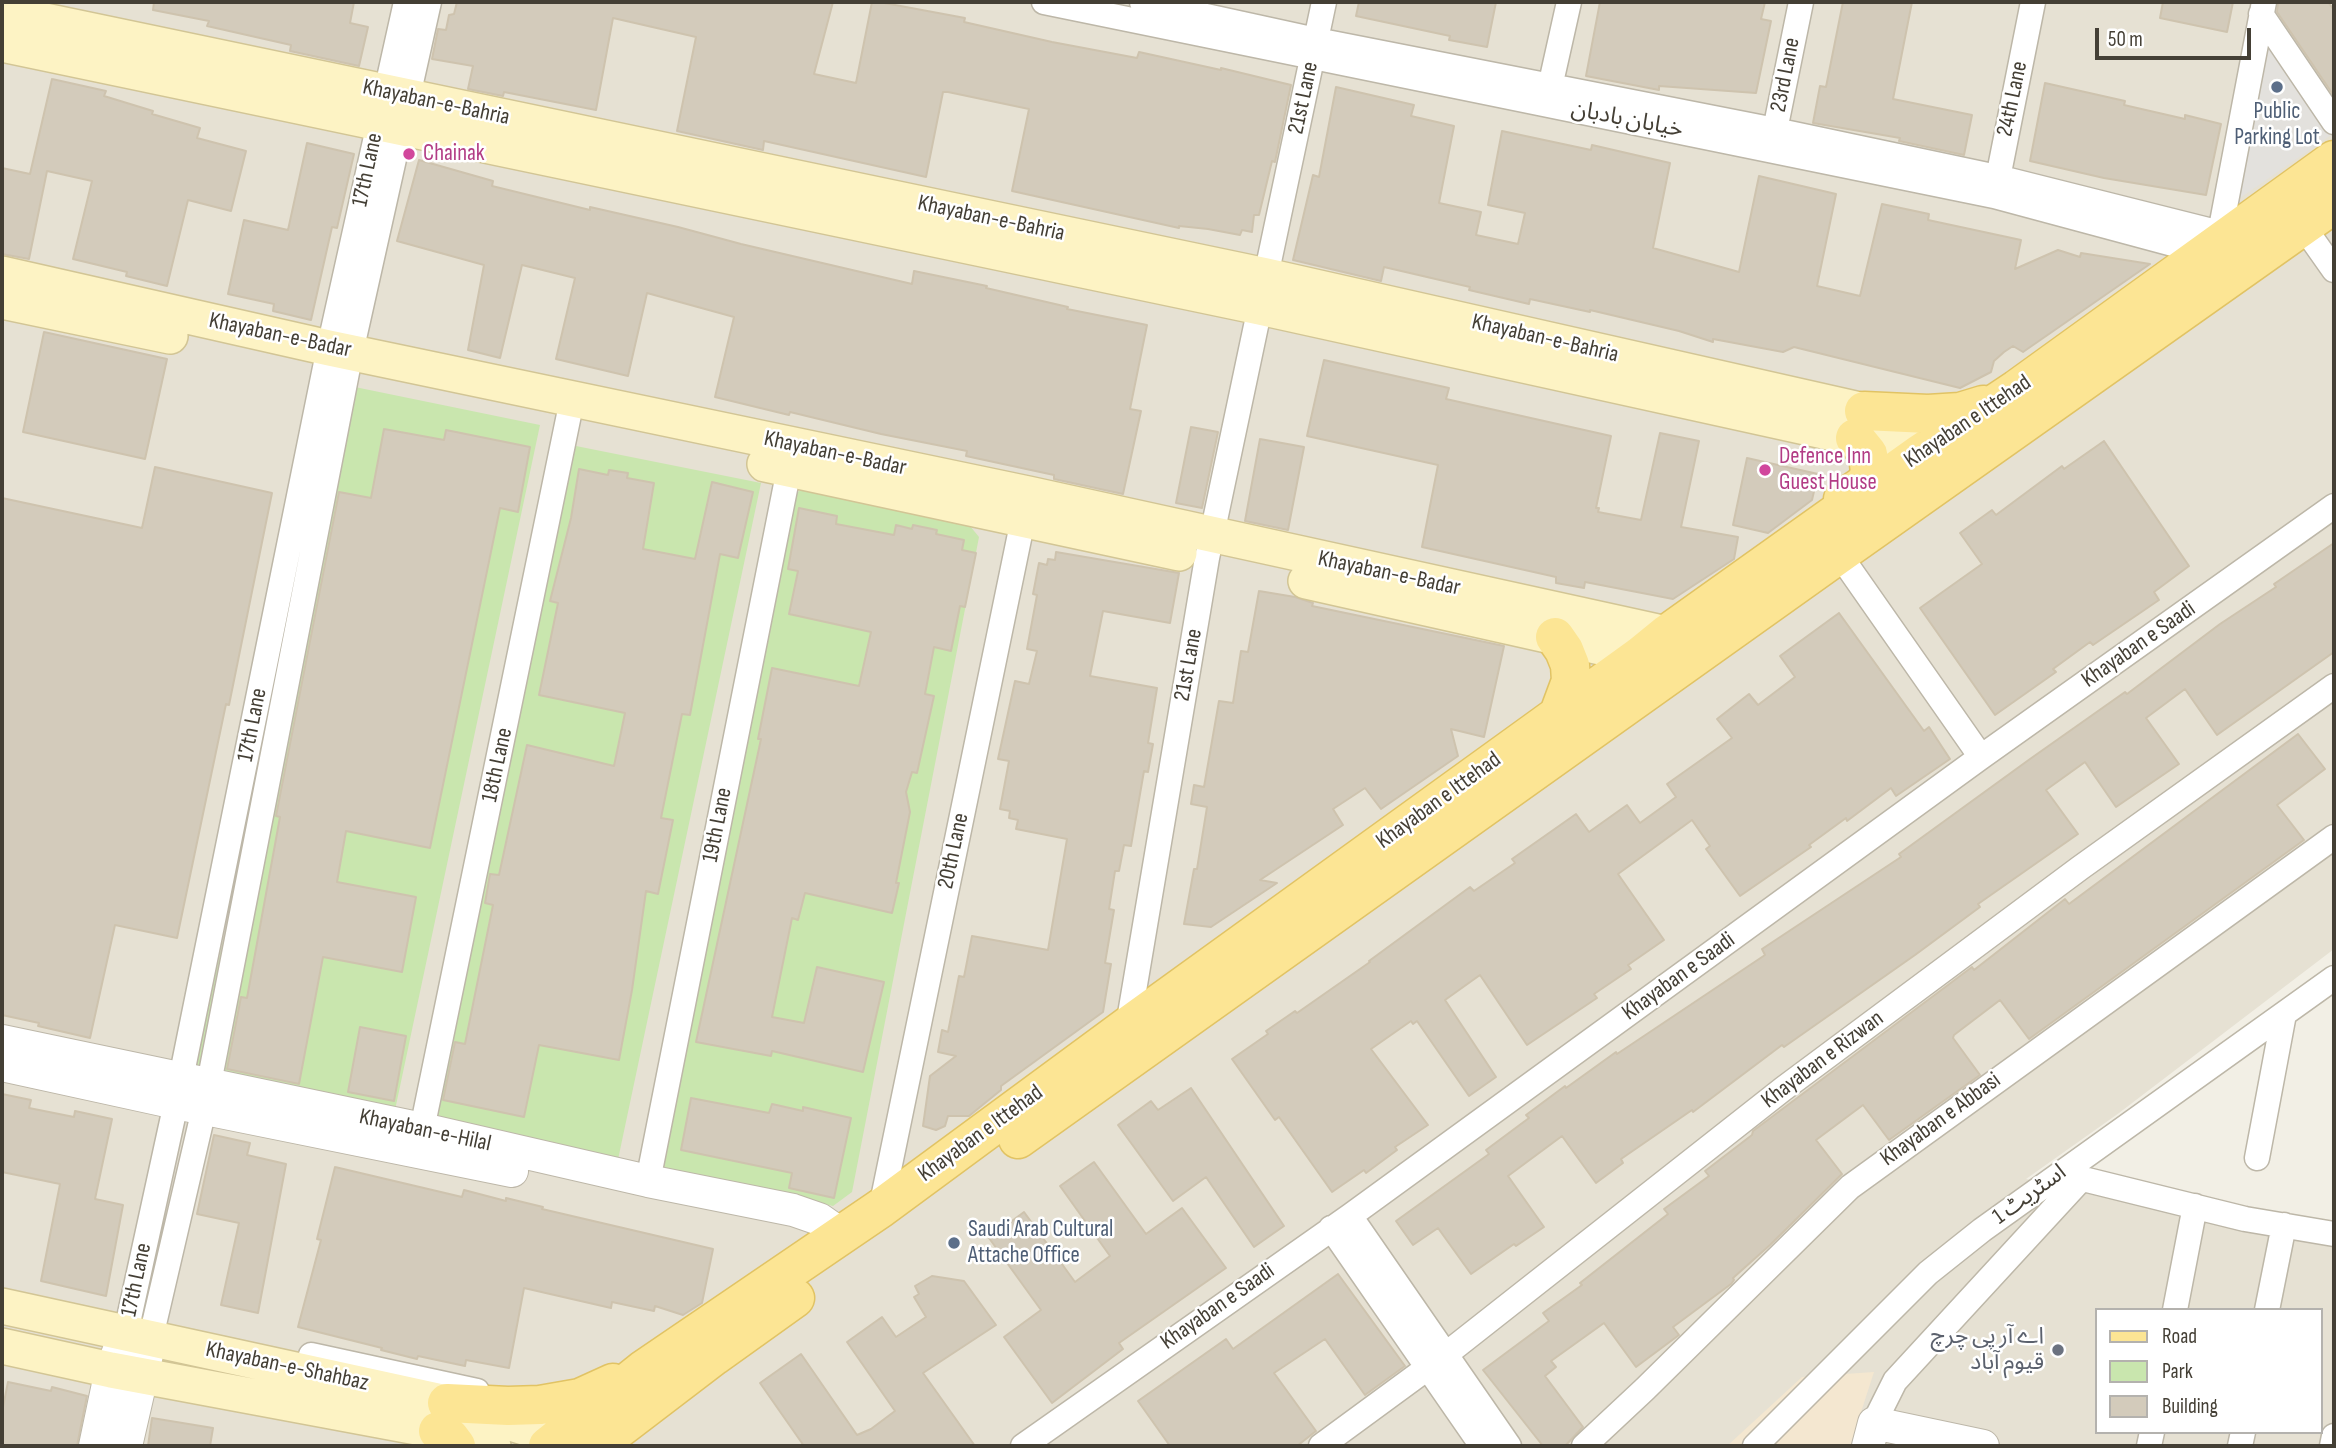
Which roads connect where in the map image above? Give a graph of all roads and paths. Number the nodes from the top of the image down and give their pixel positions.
1 (406, 2) edge
2 (429, 2) edge
3 (1045, 2) edge
4 (1142, 2) edge
5 (1324, 2) edge
6 (1569, 2) edge
7 (1801, 2) edge
8 (2033, 2) edge
9 (2262, 8) edge
10 (2, 12) edge
11 (2, 44) edge
12 (1314, 49) junction
13 (1550, 87) junction
14 (393, 109) junction
15 (2334, 122) edge
16 (1773, 140) junction
17 (2334, 160) edge
18 (1996, 186) junction
19 (2334, 204) edge
20 (2303, 226) junction
21 (2218, 241) junction
22 (2334, 270) edge
23 (3, 287) edge
24 (1263, 291) junction
25 (338, 361) junction
26 (2017, 389) junction
27 (570, 411) junction
28 (1860, 425) junction
29 (1933, 455) junction
30 (789, 469) junction
31 (2334, 506) edge
32 (1025, 507) junction
33 (1209, 547) junction
34 (1839, 554) junction
35 (1761, 568) junction
36 (1555, 637) junction
37 (1654, 645) junction
38 (2334, 686) edge
39 (1558, 716) junction
40 (1982, 757) junction
41 (2334, 837) edge
42 (2334, 978) edge
43 (2284, 1014) junction
44 (1128, 1026) junction
45 (2, 1041) edge
46 (2, 1065) edge
47 (192, 1094) junction
48 (422, 1129) junction
49 (2257, 1158) dead end
50 (2070, 1176) junction
51 (648, 1181) junction
52 (2195, 1206) junction
53 (881, 1208) junction
54 (1341, 1222) junction
55 (2284, 1225) junction
56 (2334, 1234) edge
57 (830, 1243) junction
58 (2, 1290) edge
59 (2, 1306) edge
60 (2175, 1308) edge
61 (2267, 1308) edge
62 (140, 1327) junction
63 (2, 1346) edge
64 (2, 1361) edge
65 (1436, 1362) junction
66 (643, 1370) junction
67 (125, 1380) junction
68 (541, 1405) junction
69 (443, 1432) edge
70 (1871, 1434) edge
71 (2334, 1436) edge
72 (557, 1444) edge
73 (1975, 1445) edge
74 (95, 1446) edge
75 (126, 1446) edge
76 (493, 1446) edge
77 (596, 1446) edge
78 (1023, 1446) edge
79 (1321, 1446) edge
80 (1482, 1446) edge
81 (1509, 1446) edge
82 (1584, 1446) edge
83 (1755, 1446) edge
84 (2332, 1446) edge

1 - 14 street, 17th Lane
2 - 14 street, 17th Lane
3 - 12 street, خیابان بادبان
4 - 12 street, خیابان بادبان
5 - 12 street, 21st Lane
6 - 13 street
7 - 16 street, 23rd Lane
8 - 18 street, 24th Lane
9 - 15 street
9 - 21 street
10 - 14 main road, Khayaban-e-Bahria
11 - 14 main road, Khayaban-e-Bahria
12 - 13 street, خیابان بادبان
12 - 16 street, خیابان بادبان
12 - 24 street, 21st Lane
13 - 16 street, خیابان بادبان
14 - 24 main road, Khayaban-e-Bahria
14 - 25 street, 17th Lane
16 - 18 street, خیابان بادبان
17 - 21 main road, Khayaban e Ittehad
18 - 21 street, خیابان بادبان
19 - 20 main road, Khayaban e Ittehad
20 - 22 street
20 - 29 main road, Khayaban e Ittehad
21 - 26 main road, Khayaban e Ittehad
23 - 25 main road, Khayaban-e-Badar
24 - 28 main road, Khayaban-e-Bahria
24 - 33 street, 21st Lane
25 - 27 main road, Khayaban-e-Badar
25 - 47 street, 17th Lane
26 - 28 main road
26 - 29 main road, Khayaban e Ittehad
27 - 30 main road, Khayaban-e-Badar
27 - 32 main road, Khayaban-e-Badar
27 - 48 street, 18th Lane
28 - 29 main road, Khayaban-e-Bahria
28 - 35 main road
29 - 34 main road, Khayaban e Ittehad
29 - 35 main road, Khayaban e Ittehad
30 - 32 main road, Khayaban-e-Badar
30 - 51 street, 19th Lane
31 - 40 street, Khayaban e Saadi
32 - 33 main road, Khayaban-e-Badar
32 - 53 street, 20th Lane
33 - 36 main road, Khayaban-e-Badar
33 - 37 main road, Khayaban-e-Badar
33 - 44 street, 21st Lane
34 - 40 street
34 - 77 main road, Khayaban e Ittehad
35 - 37 main road, Khayaban e Ittehad
36 - 37 main road, Khayaban-e-Badar
36 - 39 main road
37 - 39 main road, Khayaban e Ittehad
38 - 65 street, Khayaban e Rizwan
39 - 44 main road, Khayaban e Ittehad
40 - 54 street, Khayaban e Saadi
41 - 82 street, Khayaban e Abbasi
42 - 43 street, اسٹریٹ 1
43 - 49 street
43 - 50 street, اسٹریٹ 1
44 - 53 main road, Khayaban e Ittehad
45 - 47 street, Khayaban-e-Hilal
46 - 47 street
47 - 48 street, Khayaban-e-Hilal
47 - 57 street
47 - 62 street, 17th Lane
48 - 51 street, Khayaban-e-Hilal
50 - 52 street
50 - 70 street
50 - 83 street, اسٹریٹ 1
51 - 57 street, Khayaban-e-Hilal
52 - 55 street
52 - 60 street
53 - 57 main road, Khayaban e Ittehad
54 - 65 street
54 - 78 street, Khayaban e Saadi
55 - 56 street
55 - 61 street
57 - 66 main road, Khayaban e Ittehad
58 - 62 street
59 - 62 main road, Khayaban-e-Shahbaz
62 - 67 street, 17th Lane
62 - 68 street
62 - 69 main road, Khayaban-e-Shahbaz
63 - 67 main road, Khayaban-e-Shahbaz
64 - 67 street
65 - 79 street, Khayaban e Rizwan
65 - 80 street
65 - 81 street
66 - 68 main road
66 - 72 main road, Khayaban e Ittehad
67 - 69 main road, Khayaban-e-Shahbaz
67 - 74 street, 17th Lane
67 - 75 street, 17th Lane
68 - 69 main road
69 - 72 main road, Khayaban-e-Shahbaz
69 - 76 main road, Khayaban-e-Shahbaz
70 - 73 street
71 - 84 street

